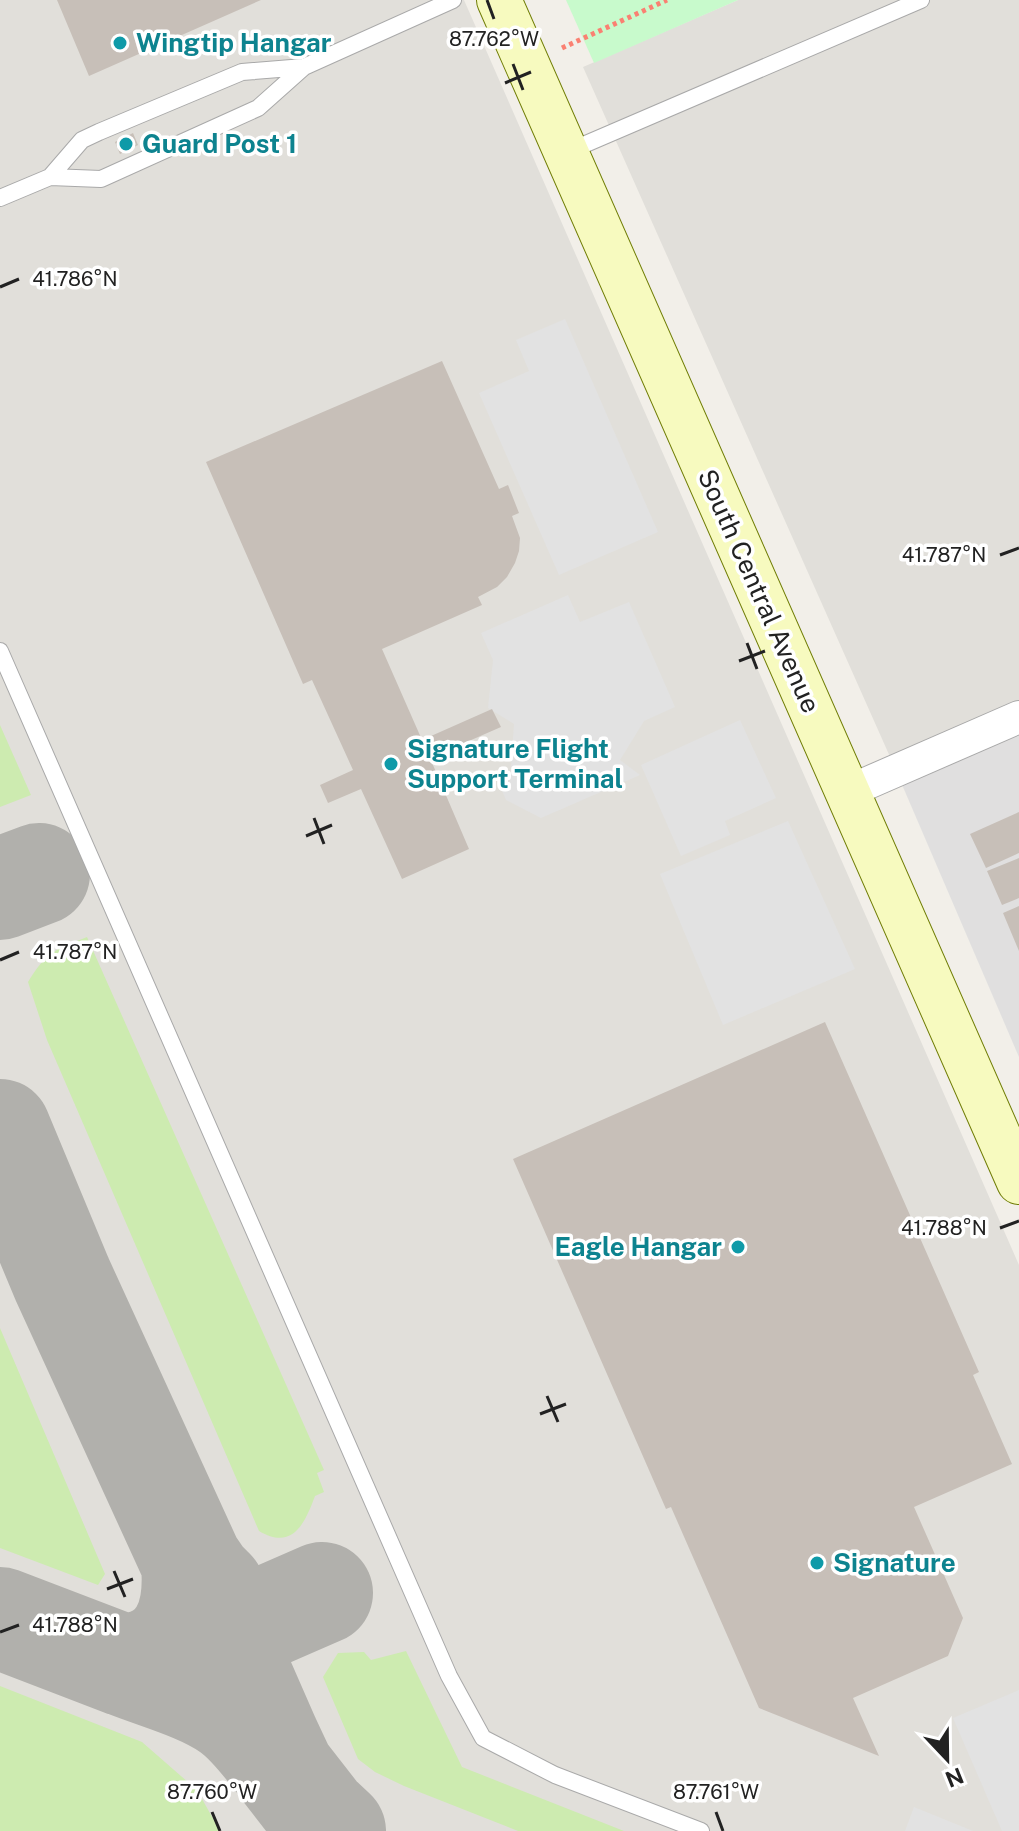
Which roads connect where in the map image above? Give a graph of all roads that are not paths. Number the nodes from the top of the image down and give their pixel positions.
1 (453, 0) edge
2 (499, 0) edge
3 (921, 0) edge
4 (304, 67) junction
5 (566, 152) junction
6 (50, 177) junction
7 (0, 198) edge
8 (0, 651) edge
9 (1019, 717) edge
10 (847, 792) junction
11 (1019, 1182) edge
12 (701, 1831) edge

1 - 4 lane
2 - 5 main road, South Central Avenue
3 - 5 lane
4 - 6 lane
4 - 6 lane
5 - 10 main road, South Central Avenue
6 - 7 lane
8 - 12 lane
9 - 10 street
10 - 11 main road, South Central Avenue

